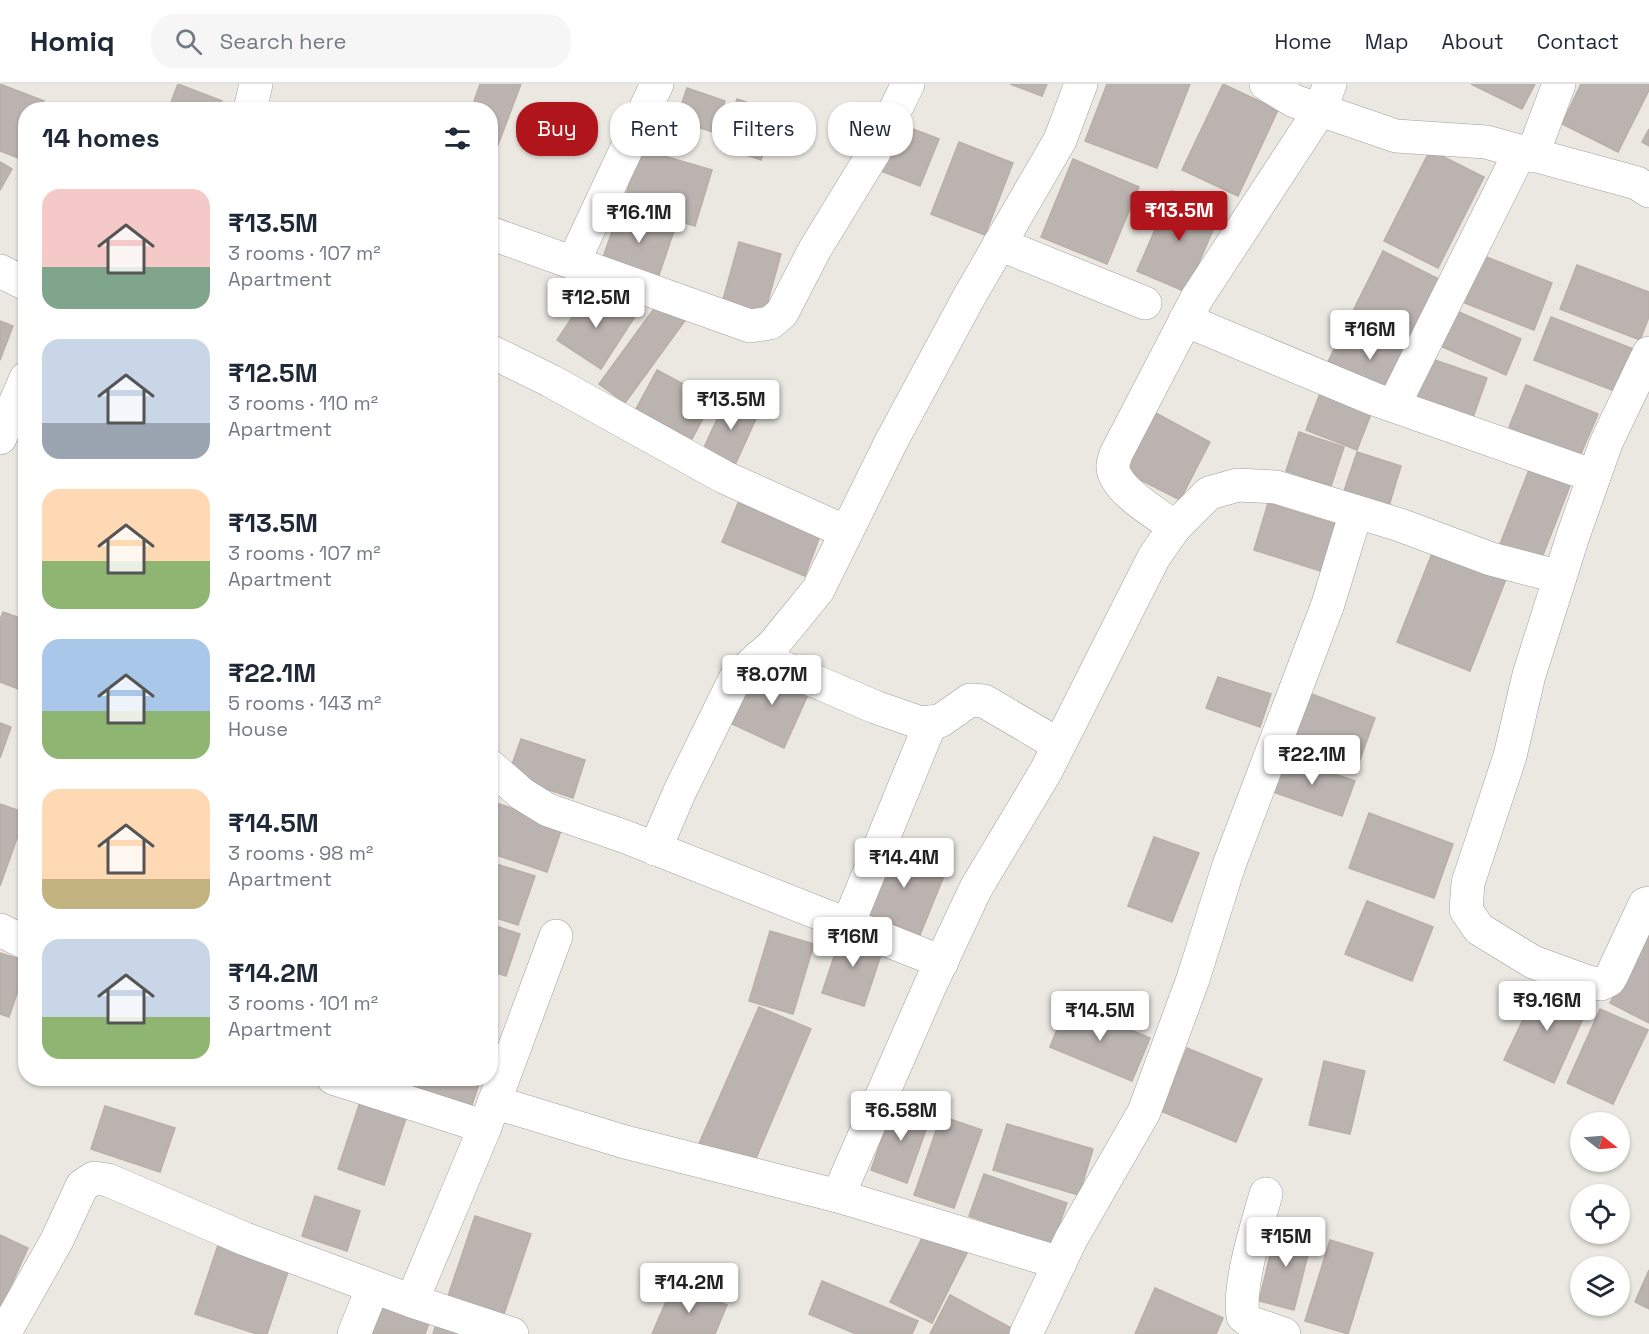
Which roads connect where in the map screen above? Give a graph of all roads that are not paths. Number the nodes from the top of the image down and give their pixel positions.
1 (256, 84) edge
2 (657, 84) edge
3 (908, 84) edge
4 (1081, 84) edge
5 (1266, 84) edge
6 (1559, 84) edge
7 (1324, 97) edge
8 (252, 102) edge
9 (1526, 154) junction
10 (1649, 191) edge
11 (498, 235) edge
12 (999, 244) junction
13 (573, 262) junction
14 (0, 271) edge
15 (18, 280) edge
16 (1145, 303) dead end
17 (1185, 320) junction
18 (1649, 353) edge
19 (498, 355) edge
20 (18, 396) edge
21 (1394, 405) junction
22 (0, 438) edge
23 (1594, 476) junction
24 (1356, 512) junction
25 (1175, 527) junction
26 (846, 532) junction
27 (1560, 577) junction
28 (759, 657) junction
29 (931, 722) junction
30 (1059, 745) junction
31 (498, 773) edge
32 (655, 849) junction
33 (1649, 903) edge
34 (848, 924) junction
35 (0, 930) edge
36 (556, 936) dead end
37 (18, 939) edge
38 (942, 962) junction
39 (368, 1086) edge
40 (489, 1114) junction
41 (1266, 1194) dead end
42 (838, 1196) junction
43 (1060, 1263) junction
44 (373, 1287) junction
45 (412, 1301) junction
46 (4, 1334) edge
47 (354, 1334) edge
48 (512, 1334) edge
49 (1026, 1334) edge
50 (1284, 1334) edge

1 - 8 street
2 - 13 street
3 - 13 street
4 - 12 street
5 - 7 street
6 - 9 street
7 - 9 street
7 - 17 street
9 - 10 street
9 - 21 street
11 - 13 street
12 - 16 street
12 - 26 street
14 - 15 street
17 - 21 street
17 - 25 street
18 - 23 street
19 - 26 street
20 - 22 street
21 - 23 street
23 - 27 street
24 - 25 street
24 - 27 street
24 - 43 street
25 - 30 street
26 - 28 street
27 - 33 street
28 - 29 street
28 - 32 street
29 - 30 street
29 - 34 street
30 - 38 street
31 - 32 street
32 - 34 street
34 - 38 street
35 - 37 street
36 - 40 street
38 - 42 street
39 - 40 street
40 - 42 street
40 - 45 street
41 - 50 street
42 - 43 street
43 - 49 street
44 - 45 street
44 - 46 street
44 - 47 street
45 - 48 street

